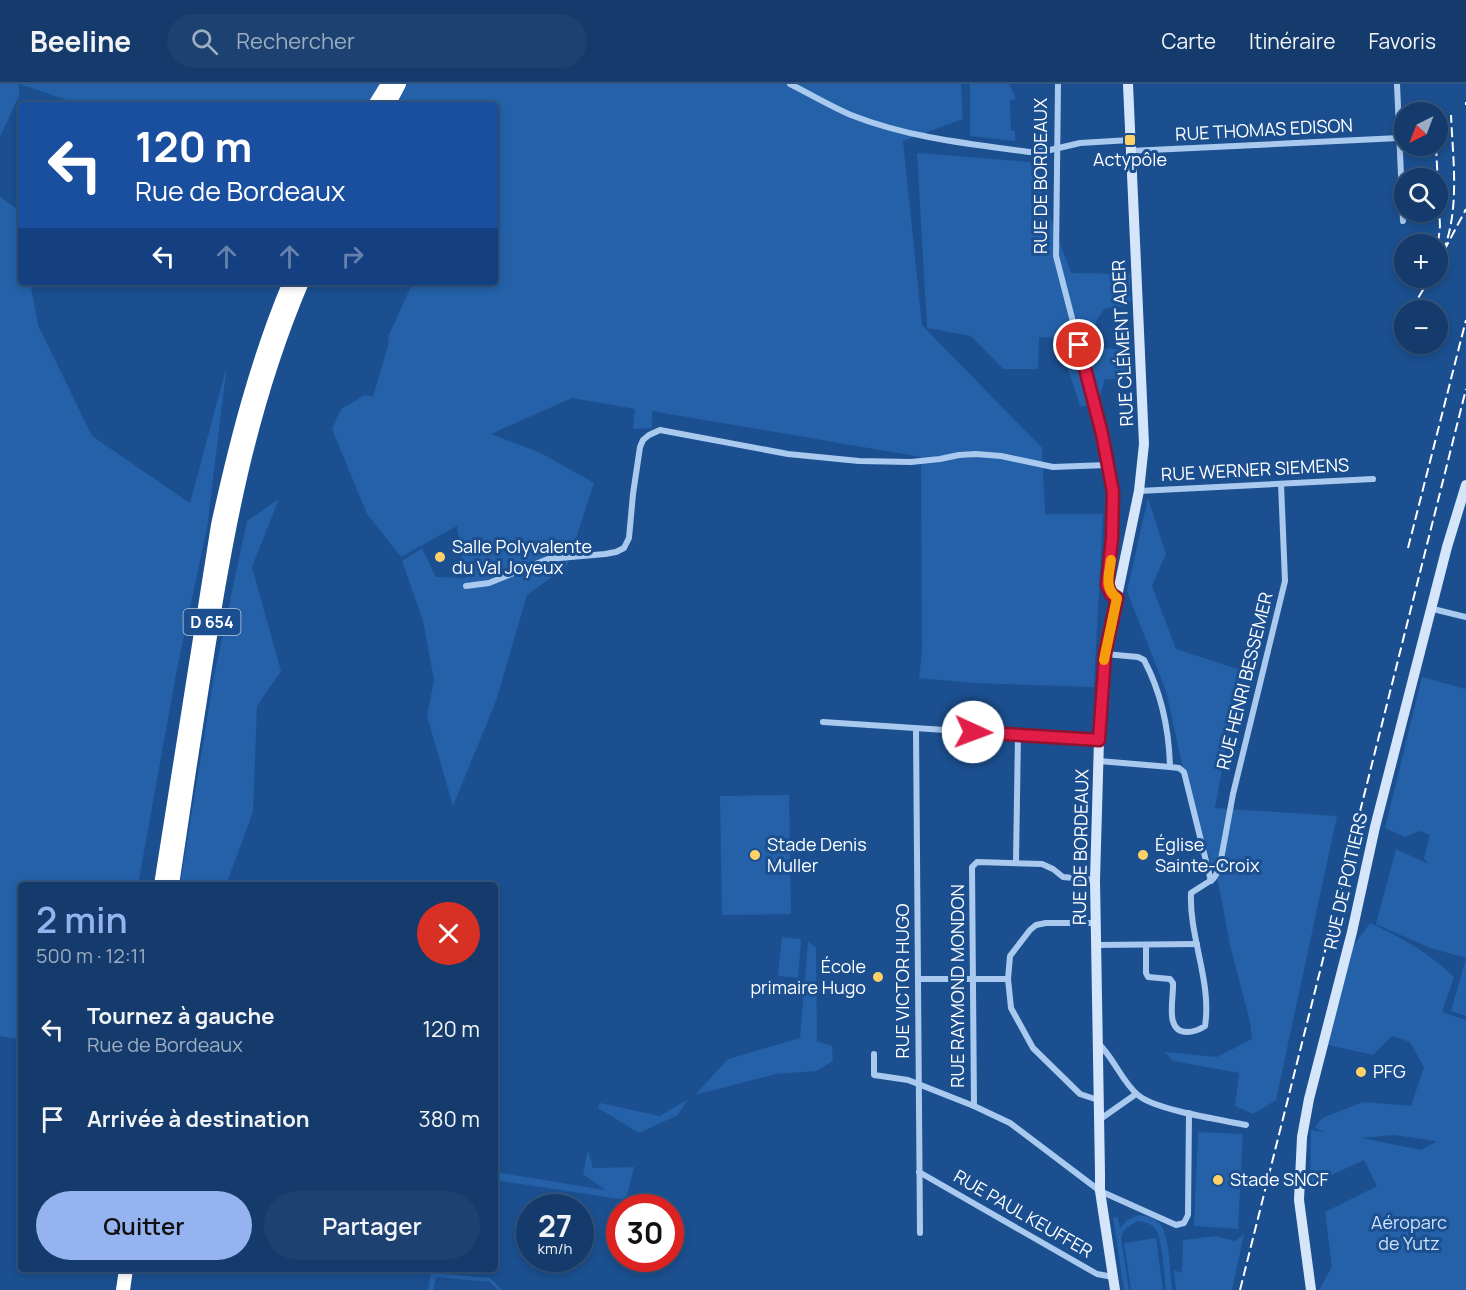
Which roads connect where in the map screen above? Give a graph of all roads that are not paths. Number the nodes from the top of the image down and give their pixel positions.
1 (388, 84) edge
2 (399, 84) edge
3 (790, 84) edge
4 (1058, 84) edge
5 (1128, 84) edge
6 (1397, 84) edge
7 (377, 102) edge
8 (390, 102) edge
9 (1398, 102) edge
10 (1394, 138) edge
11 (1130, 146) junction
12 (1057, 149) junction
13 (289, 285) edge
14 (301, 285) edge
15 (1107, 465) junction
16 (1373, 478) dead end
17 (1281, 484) junction
18 (1466, 485) edge
19 (1139, 491) junction
20 (466, 586) dead end
21 (1117, 598) junction
22 (1433, 609) junction
23 (1466, 617) edge
24 (1105, 654) junction
25 (823, 722) dead end
26 (916, 729) junction
27 (1018, 734) junction
28 (1099, 740) junction
29 (1099, 761) junction
30 (1170, 767) junction
31 (1016, 862) junction
32 (1095, 880) junction
33 (1211, 881) junction
34 (160, 882) edge
35 (172, 882) edge
36 (1097, 923) junction
37 (1197, 944) junction
38 (1096, 945) junction
39 (1146, 945) junction
40 (918, 979) junction
41 (973, 979) junction
42 (1008, 979) junction
43 (1097, 1042) junction
44 (874, 1054) dead end
45 (919, 1085) junction
46 (1136, 1094) junction
47 (1098, 1100) junction
48 (974, 1106) junction
49 (1188, 1113) junction
50 (1099, 1120) junction
51 (1246, 1125) dead end
52 (919, 1172) junction
53 (1100, 1191) junction
54 (920, 1233) dead end
55 (126, 1272) edge
56 (134, 1272) edge
57 (1113, 1277) junction
58 (123, 1290) edge
59 (132, 1290) edge
60 (1115, 1290) edge
61 (1311, 1290) edge

1 - 7 highway
2 - 8 highway
3 - 12 street, RUE THOMAS EDISON
4 - 12 street, RUE DE BORDEAUX
5 - 11 street, RUE CLÉMENT ADER
6 - 9 street
10 - 11 street, RUE THOMAS EDISON
11 - 12 street, RUE THOMAS EDISON
11 - 19 street, RUE CLÉMENT ADER
12 - 15 street, RUE DE BORDEAUX
13 - 34 highway, D 654
14 - 35 highway, D 654
15 - 20 street
15 - 21 street, RUE DE BORDEAUX
16 - 17 street, RUE WERNER SIEMENS
17 - 19 street, RUE WERNER SIEMENS
17 - 33 street, RUE HENRI BESSEMER
18 - 22 street, RUE DE POITIERS
19 - 21 street, RUE CLÉMENT ADER
21 - 24 street, RUE DE BORDEAUX
22 - 23 street
22 - 61 street, RUE DE POITIERS
24 - 28 street, RUE DE BORDEAUX
24 - 30 street
25 - 26 street
26 - 27 street
26 - 40 street, RUE VICTOR HUGO
27 - 28 street
27 - 31 street
28 - 29 street, RUE DE BORDEAUX
29 - 30 street
29 - 32 street, RUE DE BORDEAUX
30 - 33 street
31 - 32 street
31 - 41 street, RUE RAYMOND MONDON
32 - 36 street, RUE DE BORDEAUX
33 - 37 street
36 - 38 street, RUE DE BORDEAUX
36 - 42 street
37 - 39 street
37 - 39 street
38 - 39 street
38 - 43 street, RUE DE BORDEAUX
40 - 41 street
40 - 45 street, RUE VICTOR HUGO
41 - 42 street
41 - 48 street, RUE RAYMOND MONDON
42 - 47 street
43 - 46 street
43 - 47 street, RUE DE BORDEAUX
44 - 45 street
45 - 48 street
45 - 52 street, RUE VICTOR HUGO
46 - 49 street
46 - 50 street
47 - 50 street, RUE DE BORDEAUX
48 - 53 street
49 - 51 street
49 - 53 street
50 - 53 street, RUE DE BORDEAUX
52 - 54 street, RUE VICTOR HUGO
52 - 57 street, RUE PAUL KEUFFER
53 - 57 street, RUE DE BORDEAUX
55 - 58 highway
56 - 59 highway
57 - 60 street, RUE DE BORDEAUX

